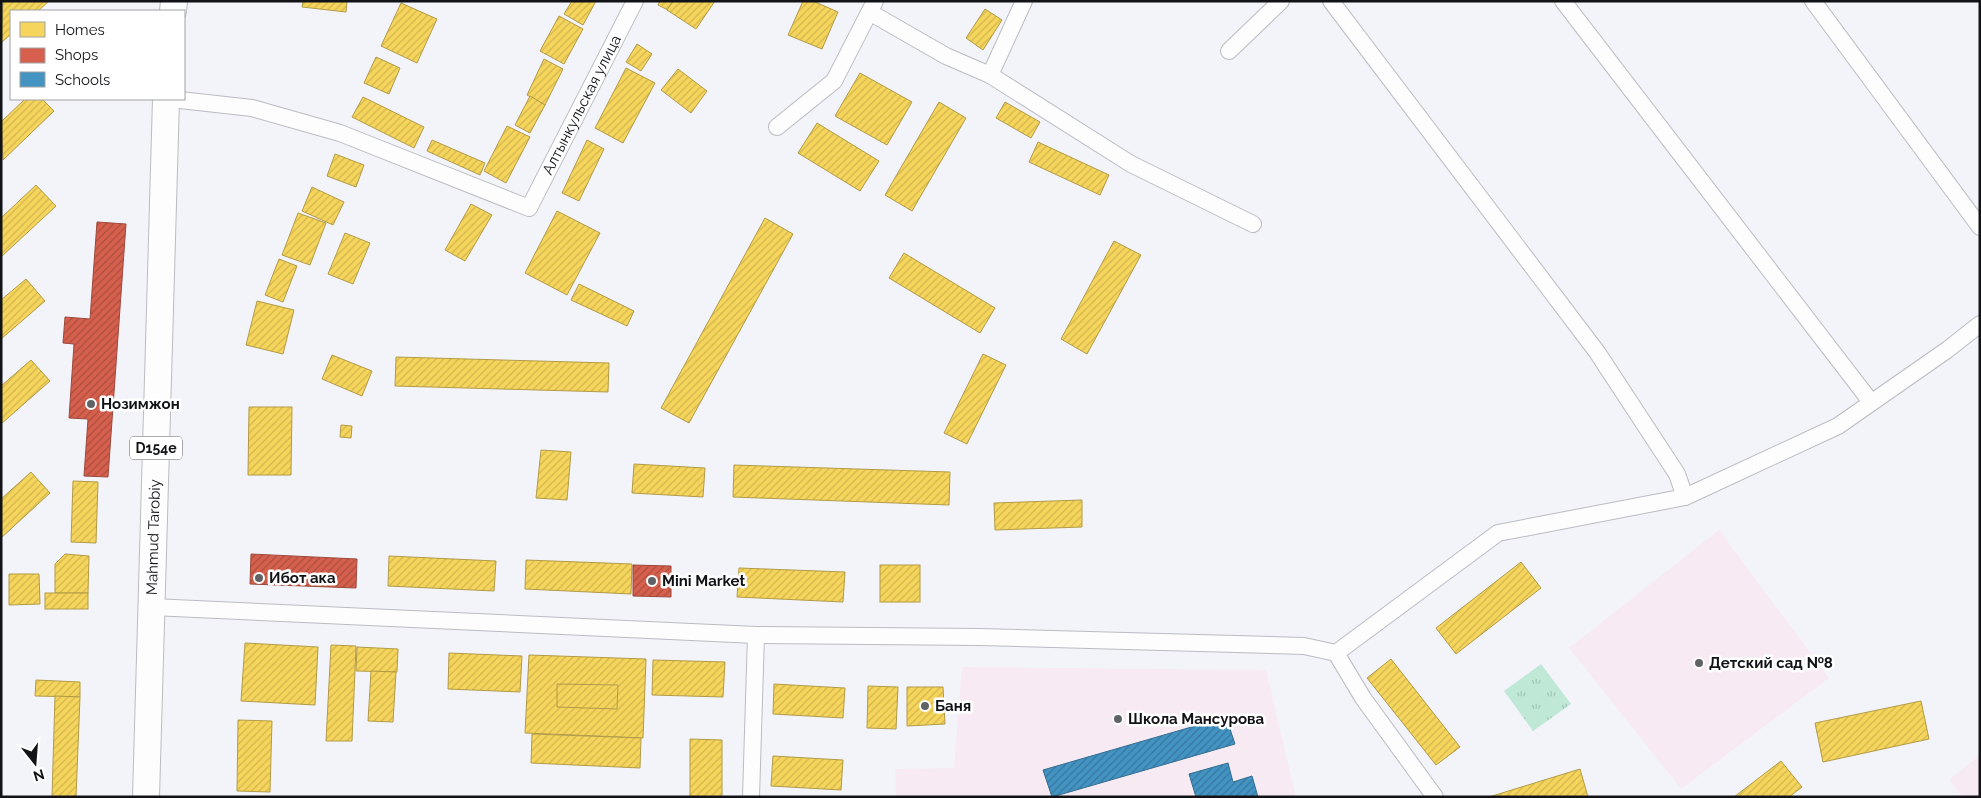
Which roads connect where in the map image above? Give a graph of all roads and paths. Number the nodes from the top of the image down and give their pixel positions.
1 (635, 1) edge
2 (1024, 1) edge
3 (1281, 1) edge
4 (1331, 1) edge
5 (1563, 1) edge
6 (1813, 1) edge
7 (873, 7) edge
8 (1229, 50) dead end
9 (990, 75) junction
10 (166, 100) edge
11 (180, 100) edge
12 (777, 127) dead end
13 (1253, 224) dead end
14 (1980, 227) edge
15 (1980, 324) edge
16 (1871, 402) junction
17 (1685, 497) junction
18 (152, 607) junction
19 (756, 635) junction
20 (1336, 653) junction
21 (146, 797) edge
22 (751, 797) edge
23 (1434, 797) edge

1 - 11 street, Алтынкульская улица
2 - 9 street
3 - 8 street
4 - 17 street
5 - 16 street
6 - 14 street
7 - 9 street
7 - 12 street
9 - 13 street
10 - 18 main road, Mahmud Tarobiy / D154e
15 - 16 street
16 - 17 street
17 - 20 street
18 - 19 street
18 - 21 main road, Mahmud Tarobiy / D154e
19 - 20 street
19 - 22 street
20 - 23 street

